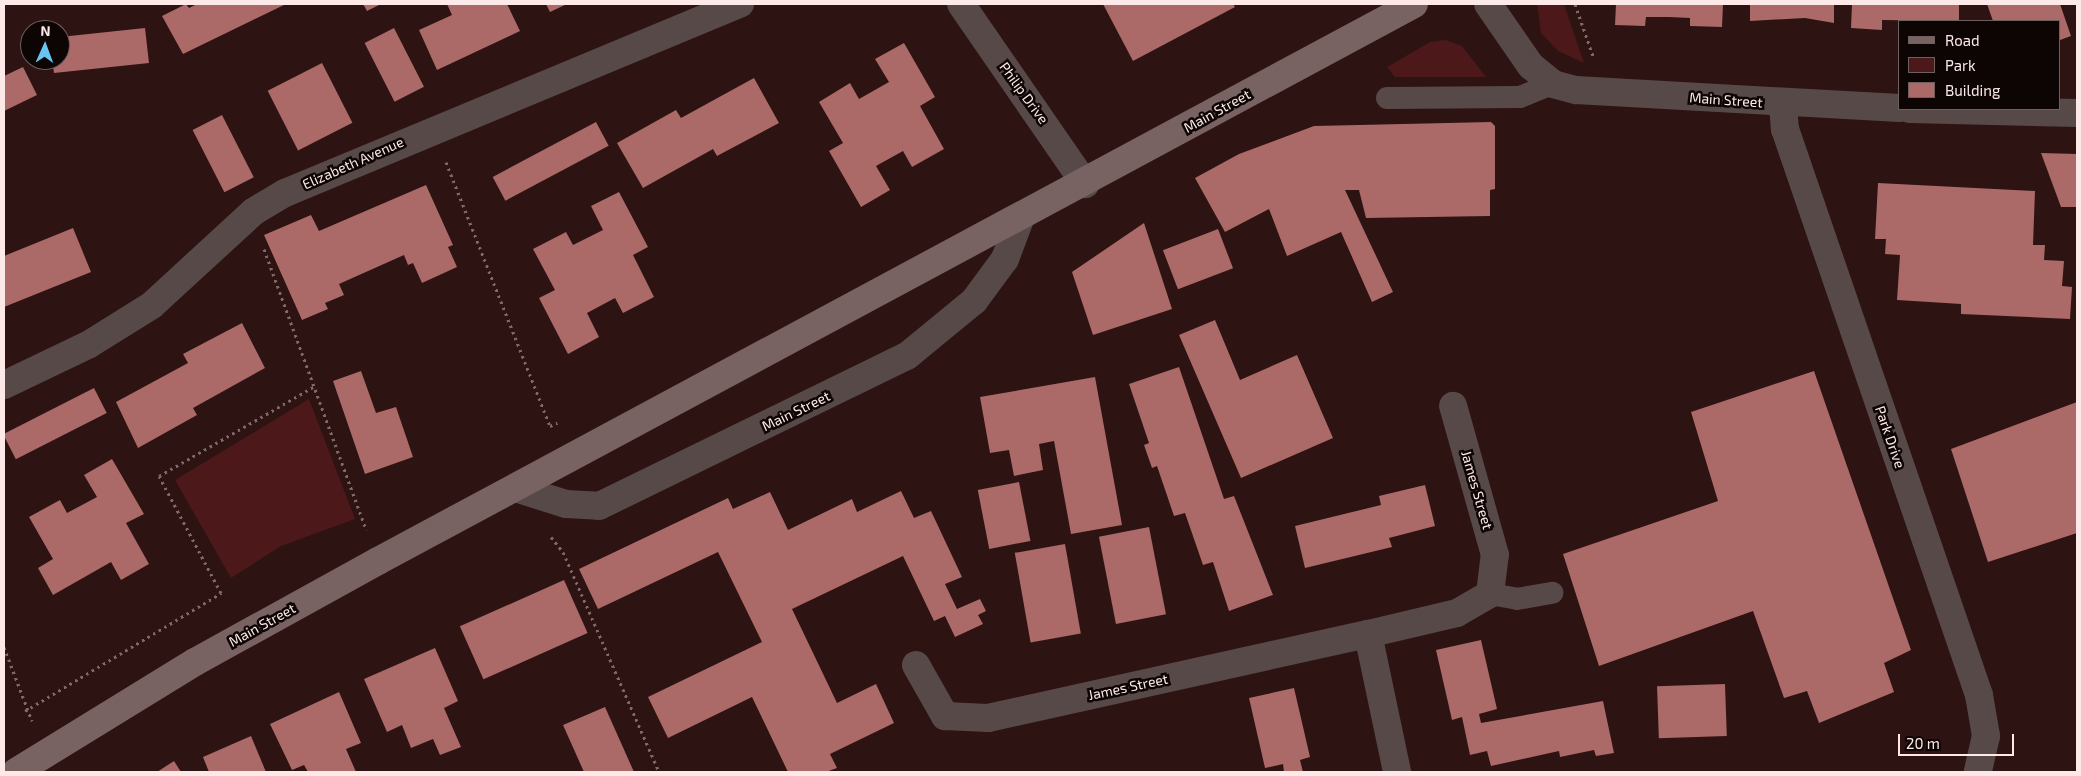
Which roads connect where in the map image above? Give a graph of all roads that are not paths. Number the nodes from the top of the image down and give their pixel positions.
1 (740, 4) edge
2 (961, 4) edge
3 (1414, 4) edge
4 (1488, 4) edge
5 (1552, 84) junction
6 (1387, 98) dead end
7 (1783, 103) junction
8 (2061, 105) edge
9 (2074, 105) edge
10 (1898, 108) edge
11 (1085, 184) junction
12 (1020, 219) junction
13 (4, 385) edge
14 (1453, 406) dead end
15 (515, 488) junction
16 (1552, 593) dead end
17 (1490, 594) junction
18 (1368, 634) junction
19 (916, 665) dead end
20 (16, 772) edge
21 (1397, 772) edge
22 (1978, 772) edge

1 - 13 street, Elizabeth Avenue
2 - 11 street, Philip Drive
3 - 11 main road, Main Street
4 - 5 street
5 - 6 lane
5 - 7 street, Main Street
7 - 10 street, Main Street
7 - 22 street, Park Drive
8 - 9 street
11 - 12 main road, Main Street
12 - 15 main road, Main Street
12 - 15 street, Main Street
14 - 17 street, James Street
15 - 20 main road, Main Street
16 - 17 lane
17 - 18 street, James Street
18 - 19 street, James Street
18 - 21 street

